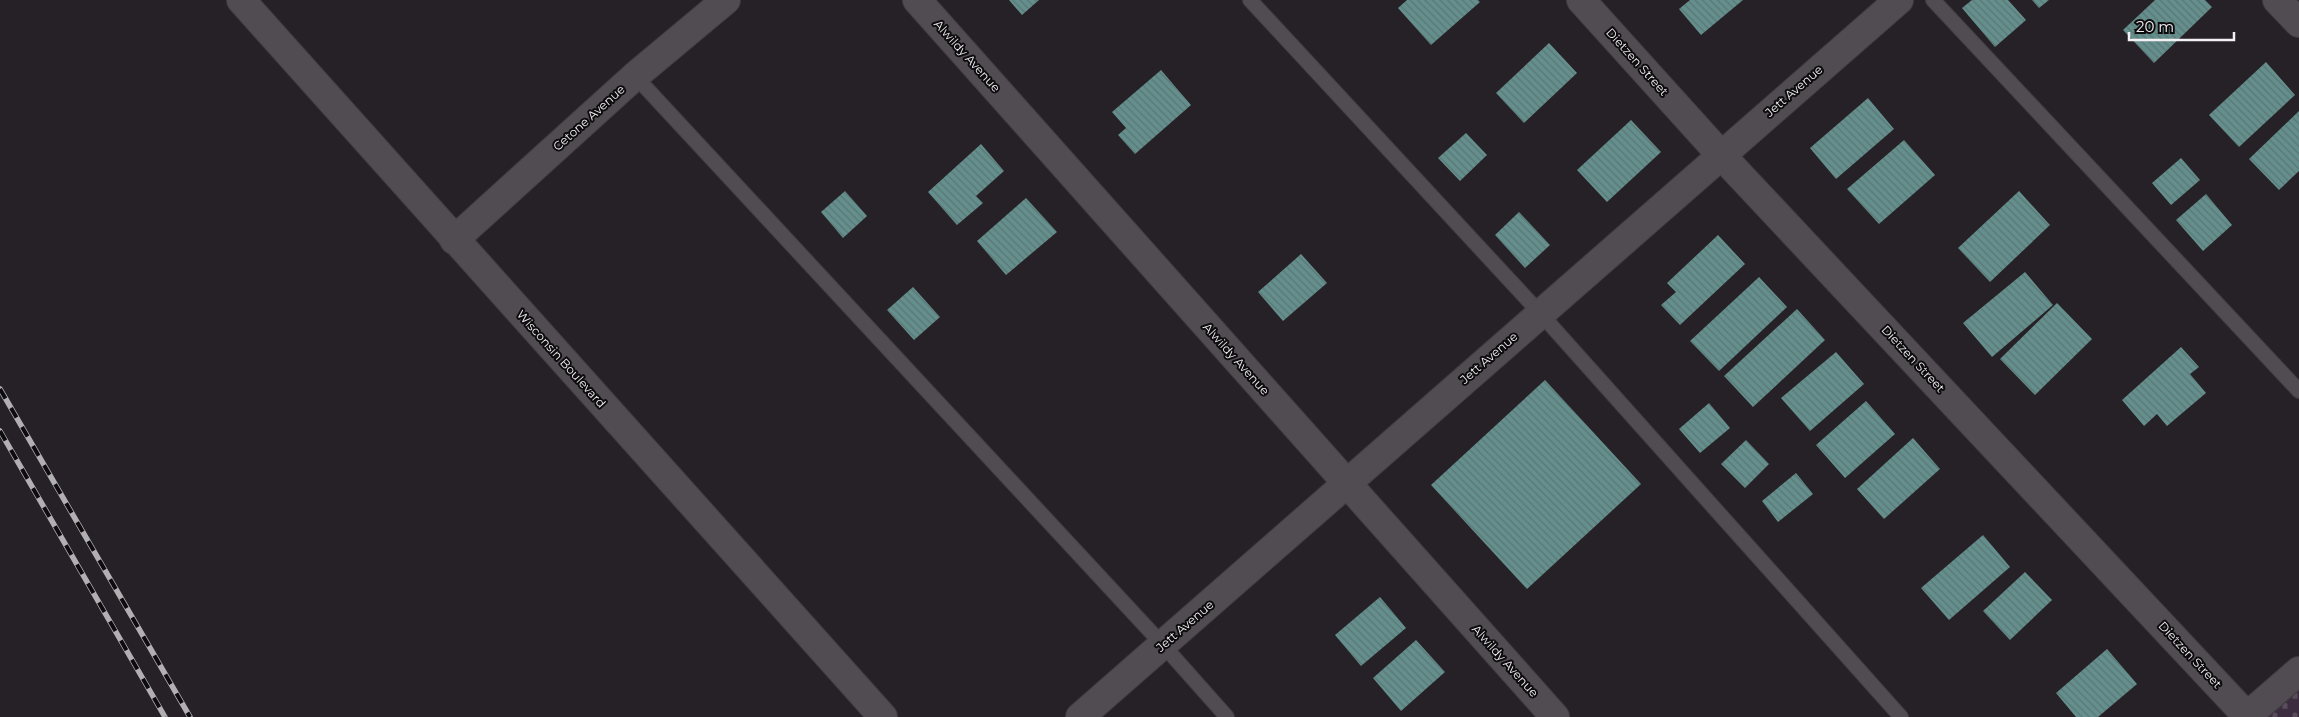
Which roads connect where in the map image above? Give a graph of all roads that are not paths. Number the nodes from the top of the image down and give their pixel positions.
1 (241, 0) edge
2 (726, 0) edge
3 (917, 0) edge
4 (1250, 0) edge
5 (1581, 0) edge
6 (1899, 0) edge
7 (1933, 0) edge
8 (2277, 0) edge
9 (2299, 23) edge
10 (635, 76) junction
11 (1721, 155) junction
12 (454, 240) junction
13 (1540, 313) junction
14 (2299, 391) edge
15 (1346, 483) junction
16 (1163, 645) junction
17 (2299, 671) edge
18 (2247, 716) edge
19 (883, 717) edge
20 (1080, 717) edge
21 (1227, 717) edge
22 (1555, 717) edge
23 (1901, 717) edge

1 - 12 street, Wisconsin Boulevard
2 - 10 street, Cetone Avenue
3 - 15 street, Alwildy Avenue
4 - 13 lane
5 - 11 street, Dietzen Street
6 - 11 street, Jett Avenue
7 - 14 lane
8 - 9 street
10 - 12 street, Cetone Avenue
10 - 16 lane
11 - 13 street, Jett Avenue
11 - 18 street, Dietzen Street
12 - 19 street, Wisconsin Boulevard
13 - 15 street, Jett Avenue
13 - 23 lane
15 - 16 street, Jett Avenue
15 - 22 street, Alwildy Avenue
16 - 20 street, Jett Avenue
16 - 21 lane
17 - 18 street

